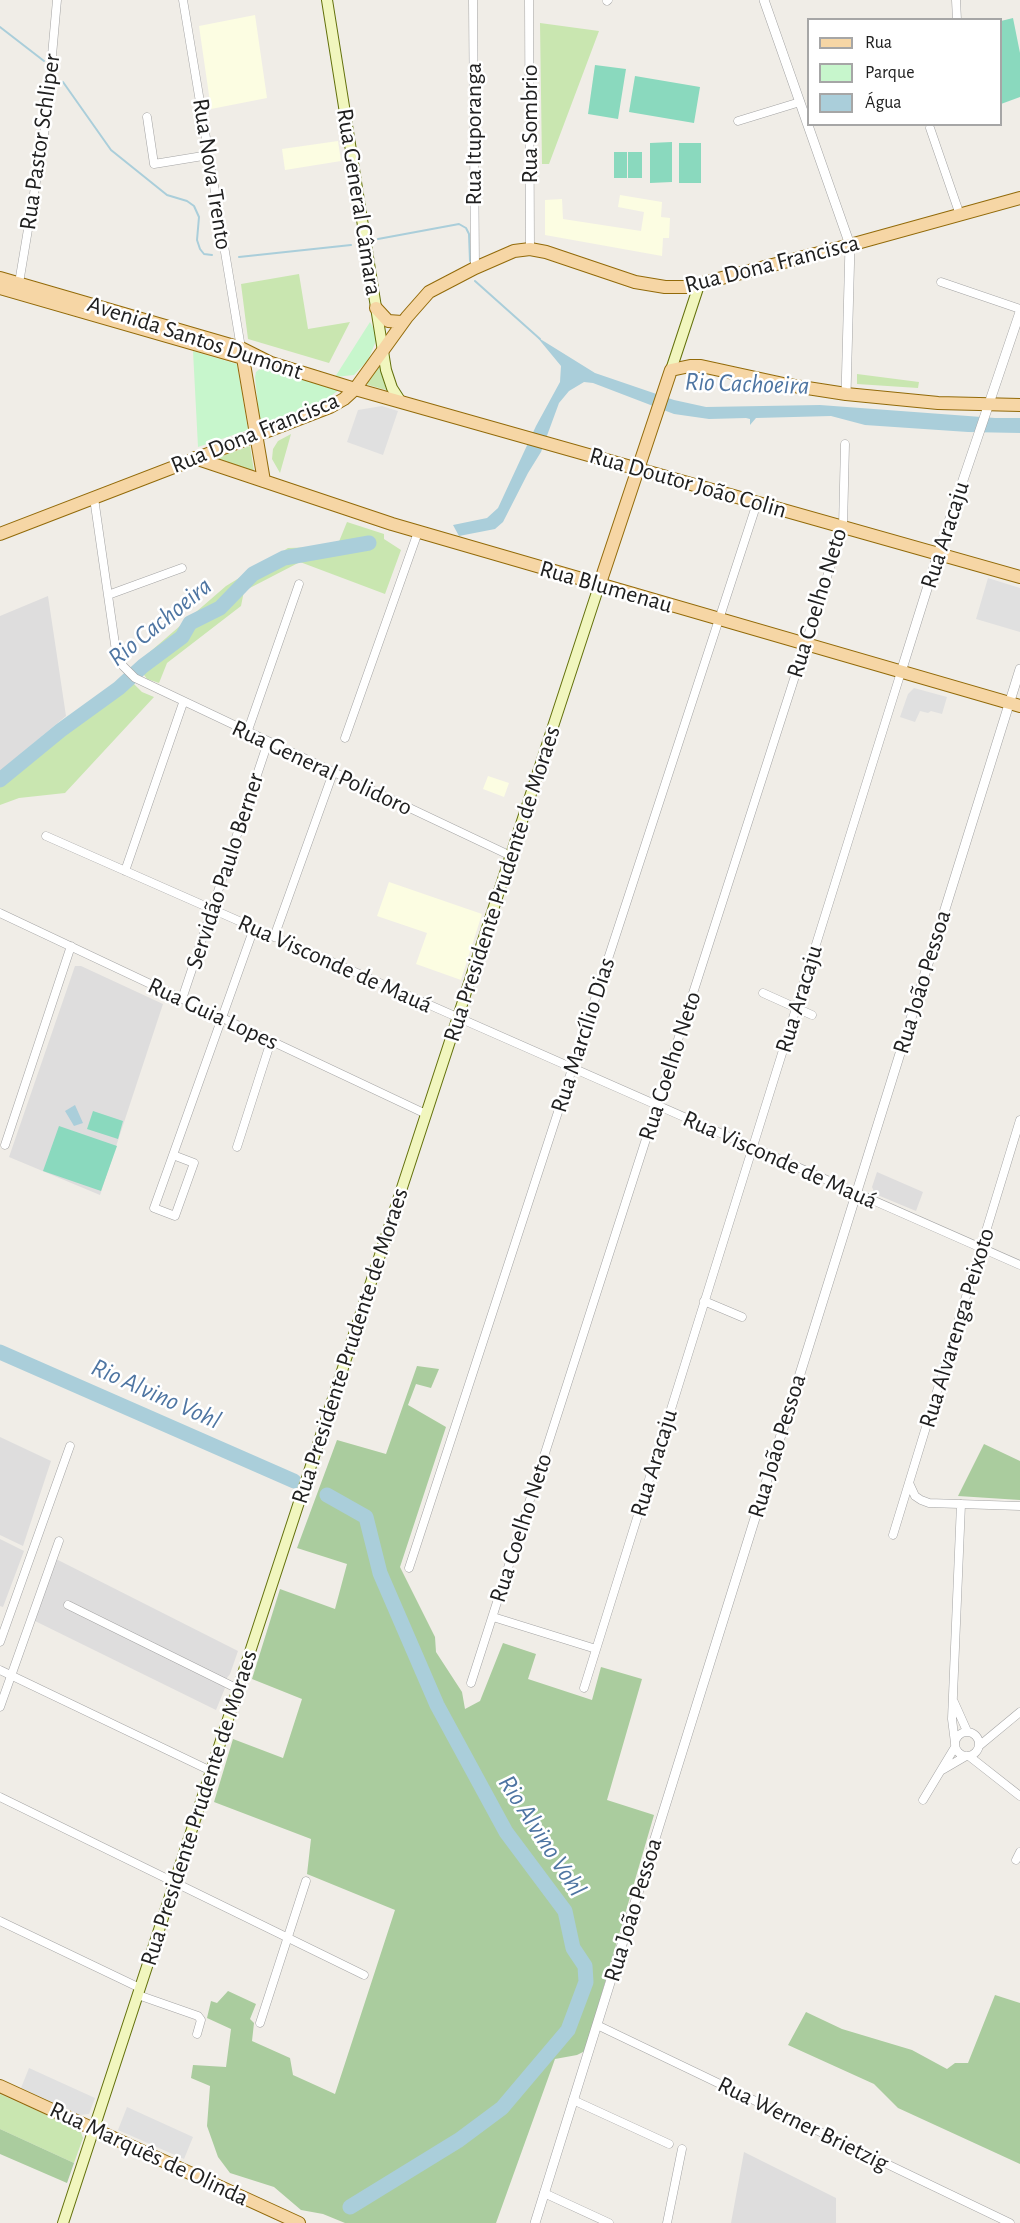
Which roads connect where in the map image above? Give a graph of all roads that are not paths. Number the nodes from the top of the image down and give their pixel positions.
1 (57, 0) edge
2 (183, 0) edge
3 (327, 0) edge
4 (473, 0) edge
5 (529, 0) edge
6 (764, 0) edge
7 (956, 0) edge
8 (957, 18) edge
9 (801, 102) junction
10 (147, 117) dead end
11 (807, 120) edge
12 (738, 121) dead end
13 (809, 126) edge
14 (930, 128) dead end
15 (209, 154) junction
16 (1020, 198) edge
17 (960, 215) junction
18 (850, 245) junction
19 (530, 249) junction
20 (475, 268) junction
21 (0, 278) edge
22 (941, 282) dead end
23 (19, 283) junction
24 (699, 285) junction
25 (0, 288) edge
26 (376, 308) junction
27 (1020, 310) edge
28 (402, 322) junction
29 (383, 350) junction
30 (243, 358) junction
31 (271, 363) junction
32 (671, 370) junction
33 (355, 389) junction
34 (846, 394) junction
35 (401, 402) junction
36 (1020, 405) edge
37 (986, 411) junction
38 (256, 435) junction
39 (845, 444) dead end
40 (195, 458) junction
41 (638, 469) junction
42 (264, 481) junction
43 (94, 498) junction
44 (757, 503) junction
45 (843, 527) junction
46 (418, 532) junction
47 (0, 534) edge
48 (938, 554) junction
49 (183, 568) dead end
50 (1020, 577) edge
51 (299, 584) dead end
52 (599, 586) junction
53 (108, 595) junction
54 (719, 620) junction
55 (805, 644) junction
56 (1020, 669) edge
57 (901, 672) junction
58 (183, 703) junction
59 (1015, 704) edge
60 (247, 733) junction
61 (345, 738) dead end
62 (268, 742) junction
63 (333, 773) junction
64 (46, 836) dead end
65 (511, 856) junction
66 (125, 871) junction
67 (212, 909) junction
68 (0, 913) edge
69 (254, 928) junction
70 (274, 937) junction
71 (71, 946) junction
72 (763, 993) dead end
73 (182, 999) junction
74 (796, 1008) junction
75 (812, 1015) dead end
76 (222, 1018) junction
77 (458, 1018) junction
78 (271, 1041) junction
79 (572, 1068) junction
80 (657, 1106) junction
81 (426, 1114) junction
82 (1020, 1120) edge
83 (5, 1145) dead end
84 (237, 1148) dead end
85 (752, 1148) junction
86 (173, 1155) junction
87 (856, 1193) junction
88 (981, 1248) junction
89 (1020, 1265) edge
90 (704, 1300) junction
91 (742, 1317) dead end
92 (70, 1446) dead end
93 (909, 1483) junction
94 (961, 1504) junction
95 (1020, 1506) edge
96 (893, 1535) dead end
97 (59, 1541) dead end
98 (409, 1568) dead end
99 (68, 1605) dead end
100 (493, 1617) junction
101 (0, 1642) edge
102 (596, 1649) junction
103 (0, 1670) edge
104 (11, 1675) junction
105 (471, 1683) dead end
106 (584, 1688) dead end
107 (238, 1689) junction
108 (954, 1701) junction
109 (0, 1707) edge
110 (1020, 1712) edge
111 (999, 1727) junction
112 (971, 1733) junction
113 (955, 1745) junction
114 (978, 1748) junction
115 (968, 1756) junction
116 (211, 1771) junction
117 (938, 1773) junction
118 (993, 1775) junction
119 (1020, 1796) edge
120 (0, 1797) edge
121 (922, 1800) dead end
122 (1020, 1852) edge
123 (1016, 1860) dead end
124 (306, 1881) dead end
125 (174, 1882) junction
126 (0, 1921) edge
127 (288, 1938) junction
128 (364, 1975) dead end
129 (139, 1991) junction
130 (260, 2023) dead end
131 (597, 2025) junction
132 (197, 2034) dead end
133 (0, 2086) edge
134 (573, 2100) junction
135 (94, 2129) junction
136 (669, 2144) dead end
137 (682, 2149) dead end
138 (544, 2193) junction
139 (63, 2223) edge
140 (299, 2223) edge
141 (535, 2223) edge
142 (609, 2223) edge
143 (667, 2223) edge
144 (1010, 2223) edge

1 - 23 street, Rua Pastor Schliper
2 - 15 street, Rua Nova Trento
3 - 26 main road, Rua General Câmara
4 - 20 street, Rua Ituporanga
5 - 19 street, Rua Sombrio
6 - 9 street
7 - 8 street
9 - 11 street
9 - 12 street
10 - 15 street
13 - 18 street
14 - 17 street
15 - 30 street, Rua Nova Trento
16 - 17 main road, Rua Dona Francisca
17 - 18 main road, Rua Dona Francisca
18 - 24 main road, Rua Dona Francisca
18 - 34 street
19 - 20 main road, Rua Dona Francisca
19 - 24 main road, Rua Dona Francisca
20 - 28 main road, Rua Dona Francisca
21 - 23 main road, Avenida Santos Dumont
22 - 27 street
23 - 30 main road, Avenida Santos Dumont
24 - 32 main road
25 - 30 main road, Avenida Santos Dumont
26 - 28 main road
26 - 29 main road, Rua General Câmara
27 - 37 street, Rua Aracaju
28 - 29 main road, Rua Dona Francisca
29 - 33 main road, Rua Dona Francisca
29 - 35 main road, Rua General Câmara
30 - 31 main road, Avenida Santos Dumont
30 - 31 main road
30 - 38 main road, Rua Nova Trento
31 - 33 main road, Avenida Santos Dumont
32 - 34 main road
32 - 41 main road, Rua Presidente Prudente de Moraes
33 - 35 main road, Rua Doutor João Colin
33 - 38 main road, Rua Dona Francisca
34 - 37 main road
35 - 41 main road, Rua Doutor João Colin
36 - 37 main road
37 - 48 street, Rua Aracaju
38 - 40 main road, Rua Dona Francisca
38 - 42 main road, Rua Nova Trento
39 - 45 street, Rua Coelho Neto
40 - 42 main road, Rua Blumenau
40 - 43 main road, Rua Dona Francisca
41 - 44 main road, Rua Doutor João Colin
41 - 52 main road, Rua Presidente Prudente de Moraes
42 - 46 main road, Rua Blumenau
43 - 47 main road, Rua Dona Francisca
43 - 53 street
44 - 45 main road, Rua Doutor João Colin
44 - 54 street, Rua Marcílio Dias
45 - 48 main road, Rua Doutor João Colin
45 - 55 street, Rua Coelho Neto
46 - 52 main road, Rua Blumenau
46 - 61 street
48 - 50 main road, Rua Doutor João Colin
48 - 57 street, Rua Aracaju
49 - 53 street
51 - 60 street
52 - 54 main road, Rua Blumenau
52 - 65 main road, Rua Presidente Prudente de Moraes
53 - 58 street, Rua General Polidoro
54 - 55 main road, Rua Blumenau
54 - 79 street, Rua Marcílio Dias
55 - 57 main road, Rua Blumenau
55 - 80 street, Rua Coelho Neto
56 - 59 street, Rua João Pessoa
57 - 59 main road, Rua Blumenau
57 - 74 street, Rua Aracaju
58 - 60 street, Rua General Polidoro
58 - 66 street
59 - 87 street, Rua João Pessoa
60 - 62 street, Rua General Polidoro
62 - 63 street, Rua General Polidoro
62 - 67 street, Servidão Paulo Berner
63 - 65 street, Rua General Polidoro
63 - 70 street
64 - 66 street, Rua Visconde de Mauá
65 - 77 main road, Rua Presidente Prudente de Moraes
66 - 67 street, Rua Visconde de Mauá
67 - 69 street, Rua Visconde de Mauá
67 - 73 street, Servidão Paulo Berner
68 - 71 street, Rua Guia Lopes
69 - 70 street, Rua Visconde de Mauá
69 - 76 street
70 - 77 street, Rua Visconde de Mauá
71 - 73 street, Rua Guia Lopes
71 - 83 street
72 - 74 street
73 - 76 street, Rua Guia Lopes
74 - 75 street
74 - 85 street, Rua Aracaju
76 - 78 street, Rua Guia Lopes
76 - 86 street
77 - 79 street, Rua Visconde de Mauá
77 - 81 main road, Rua Presidente Prudente de Moraes
78 - 81 street, Rua Guia Lopes
78 - 84 street
79 - 80 street, Rua Visconde de Mauá
79 - 98 street, Rua Marcílio Dias
80 - 85 street, Rua Visconde de Mauá
80 - 100 street, Rua Coelho Neto
81 - 107 main road, Rua Presidente Prudente de Moraes
82 - 88 street, Rua Alvarenga Peixoto
85 - 87 street, Rua Visconde de Mauá
85 - 90 street, Rua Aracaju
86 - 86 street
87 - 88 street, Rua Visconde de Mauá
87 - 131 street, Rua João Pessoa
88 - 89 street, Rua Visconde de Mauá
88 - 93 street, Rua Alvarenga Peixoto
90 - 91 street
90 - 102 street, Rua Aracaju
92 - 101 street
93 - 94 street
93 - 96 street, Rua Alvarenga Peixoto
94 - 95 street
94 - 108 street
97 - 104 street
99 - 107 street
100 - 102 street
100 - 105 street, Rua Coelho Neto
102 - 106 street, Rua Aracaju
103 - 104 street
104 - 109 street
104 - 116 street
107 - 116 main road, Rua Presidente Prudente de Moraes
108 - 112 street
108 - 113 street
110 - 111 street
111 - 112 street
111 - 114 street
112 - 113 street
112 - 114 street
113 - 115 street
113 - 117 street
114 - 115 street
114 - 118 street
115 - 117 street
115 - 118 street
116 - 125 main road, Rua Presidente Prudente de Moraes
117 - 121 street
118 - 119 street
120 - 125 street
122 - 123 street
124 - 127 street
125 - 127 street
125 - 129 main road, Rua Presidente Prudente de Moraes
126 - 129 street
127 - 128 street
127 - 130 street
129 - 132 street
129 - 135 main road, Rua Presidente Prudente de Moraes
131 - 134 street, Rua João Pessoa
131 - 144 street, Rua Werner Brietzig
133 - 135 main road, Rua Marquês de Olinda
134 - 136 street
134 - 138 street, Rua João Pessoa
135 - 139 main road, Rua Presidente Prudente de Moraes
135 - 140 main road, Rua Marquês de Olinda
137 - 143 street
138 - 141 street, Rua João Pessoa
138 - 142 street

